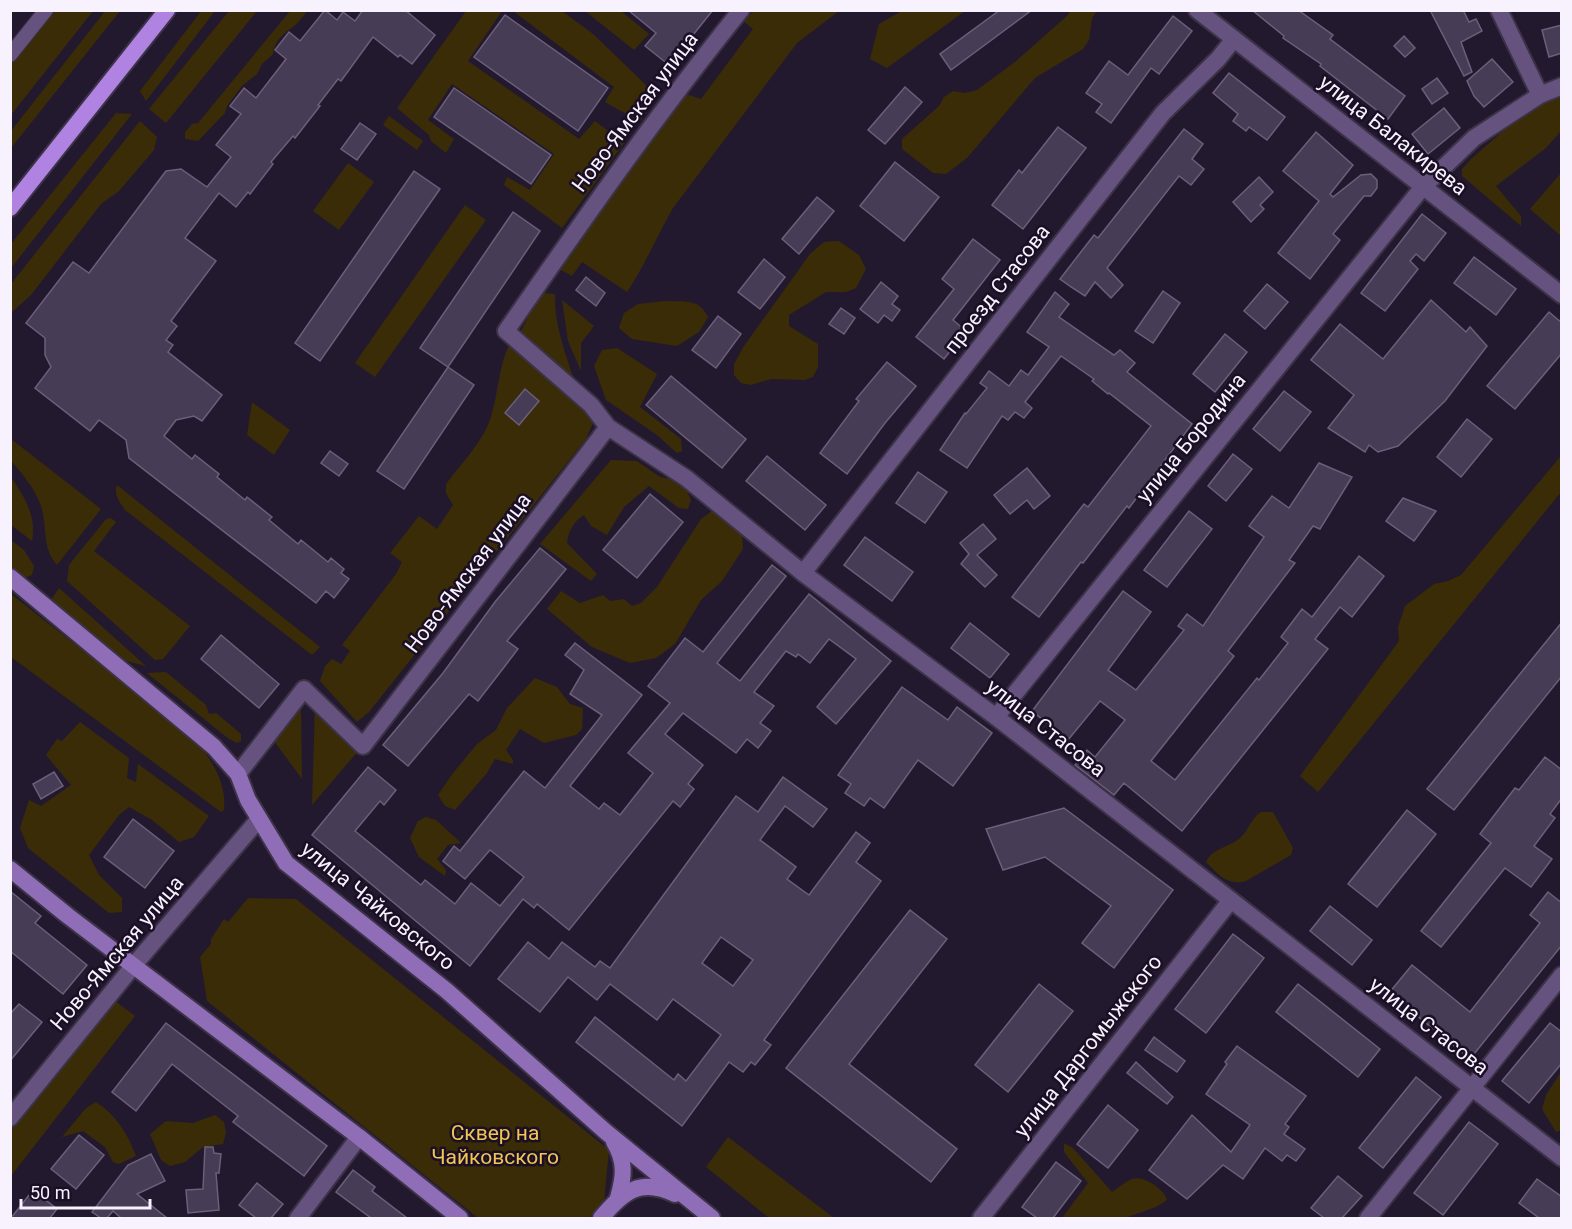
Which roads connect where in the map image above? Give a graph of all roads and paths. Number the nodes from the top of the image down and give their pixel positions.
1 (46, 10) edge
2 (167, 10) edge
3 (741, 10) edge
4 (1197, 10) edge
5 (1499, 10) edge
6 (1234, 39) junction
7 (10, 55) edge
8 (1562, 86) edge
9 (1540, 95) junction
10 (1422, 188) junction
11 (10, 208) edge
12 (1562, 295) edge
13 (506, 331) joint
14 (608, 427) junction
15 (803, 573) junction
16 (10, 577) edge
17 (996, 717) junction
18 (238, 774) junction
19 (259, 819) junction
20 (10, 869) edge
21 (1231, 900) junction
22 (134, 965) junction
23 (1562, 975) edge
24 (1472, 1088) junction
25 (10, 1118) edge
26 (606, 1132) junction
27 (359, 1137) junction
28 (1562, 1158) edge
29 (618, 1198) junction
30 (687, 1199) junction
31 (298, 1218) edge
32 (460, 1218) edge
33 (601, 1218) edge
34 (712, 1218) edge
35 (981, 1218) edge
36 (1368, 1218) edge

1 - 7 street
2 - 11 main road
3 - 13 street, Ново-Ямская улица
4 - 6 street, улица Балакирева
5 - 9 street
6 - 10 street, улица Балакирева
6 - 15 street, проезд Стасова
8 - 9 street, улица Бородина
9 - 10 street, улица Бородина
10 - 12 street, улица Балакирева
10 - 17 street, улица Бородина
13 - 14 street, улица Стасова
14 - 15 street, улица Стасова
14 - 18 street, Ново-Ямская улица
15 - 17 street, улица Стасова
16 - 18 main road, улица Чайковского
17 - 21 street, улица Стасова
18 - 19 main road, улица Чайковского
19 - 22 street, Ново-Ямская улица
19 - 26 main road, улица Чайковского
20 - 22 main road
21 - 24 street, улица Стасова
21 - 35 street, улица Даргомыжского
22 - 25 street, Ново-Ямская улица
22 - 27 main road
23 - 24 street
24 - 28 street, улица Стасова
24 - 36 street
26 - 29 main road, улица Чайковского
26 - 30 main road, улица Чайковского
27 - 31 street
27 - 32 main road
29 - 30 main road, улица Чайковского
29 - 33 main road, улица Чайковского
30 - 34 main road, улица Чайковского

